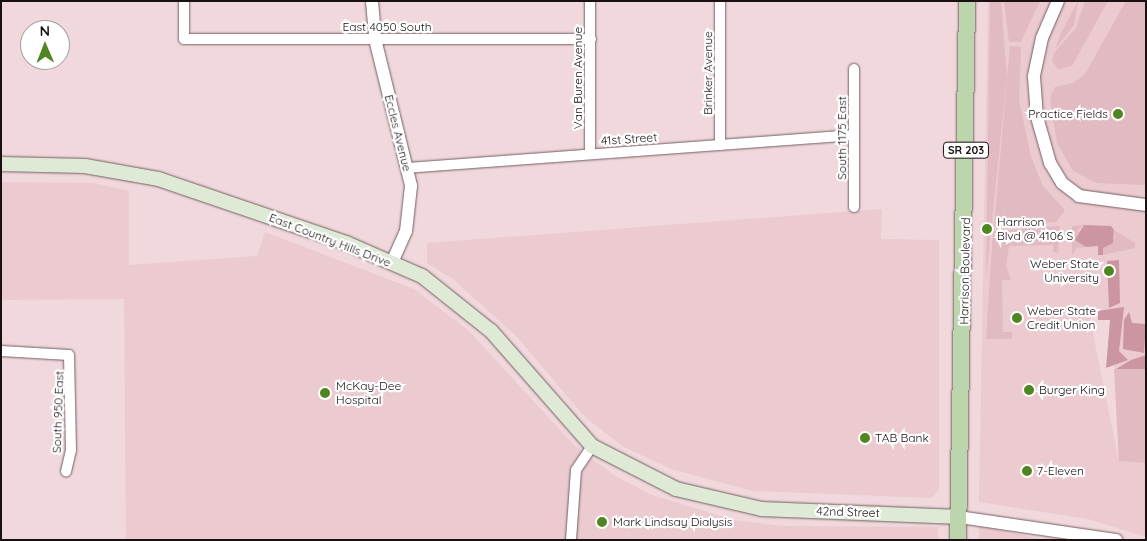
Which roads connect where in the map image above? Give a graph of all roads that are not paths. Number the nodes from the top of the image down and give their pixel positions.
1 (184, 1) edge
2 (372, 1) edge
3 (590, 1) edge
4 (720, 1) edge
5 (967, 1) edge
6 (1058, 1) edge
7 (375, 39) junction
8 (591, 39) junction
9 (854, 69) dead end
10 (854, 135) junction
11 (720, 145) junction
12 (590, 154) junction
13 (1, 164) edge
14 (406, 168) junction
15 (1146, 205) edge
16 (854, 207) dead end
17 (392, 263) junction
18 (1, 351) edge
19 (592, 446) junction
20 (66, 471) dead end
21 (959, 517) junction
22 (571, 540) edge
23 (958, 540) edge
24 (1116, 540) edge

1 - 7 street, East 4050 South
2 - 7 street, Eccles Avenue
3 - 8 street, Van Buren Avenue
4 - 11 street, Brinker Avenue
5 - 21 main road, Harrison Boulevard / SR 203
6 - 15 street
7 - 8 street, East 4050 South
7 - 14 street, Eccles Avenue
8 - 12 street, Van Buren Avenue
9 - 10 street, South 1175 East
10 - 11 street, 41st Street
10 - 16 street, South 1175 East
11 - 12 street, 41st Street
12 - 14 street, 41st Street
13 - 17 main road, East Country Hills Drive
14 - 17 street, Eccles Avenue
17 - 19 main road, East Country Hills Drive
18 - 20 street, South 950 East
19 - 21 main road, 42nd Street
19 - 22 street
21 - 23 main road, Harrison Boulevard / SR 203
21 - 24 street, 42nd Street

